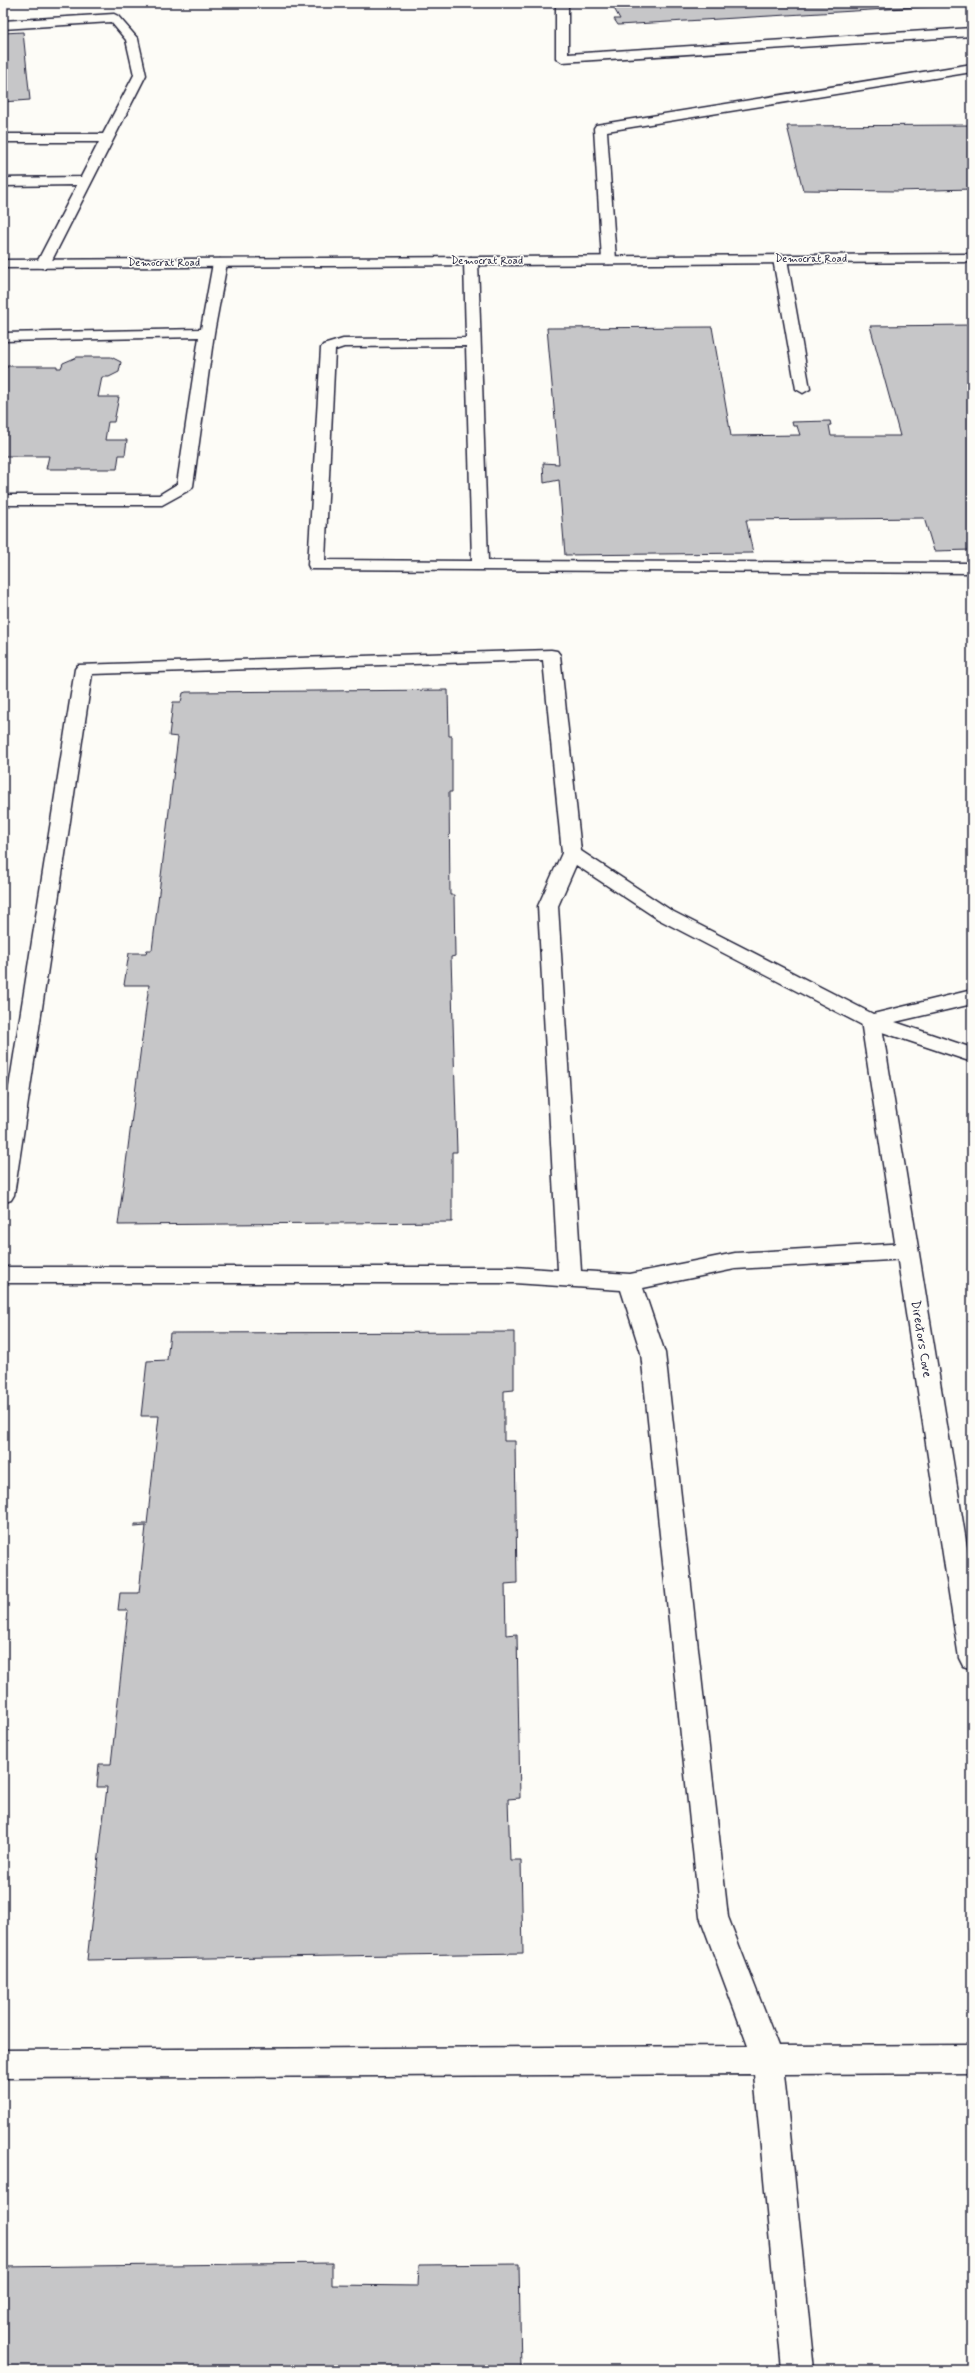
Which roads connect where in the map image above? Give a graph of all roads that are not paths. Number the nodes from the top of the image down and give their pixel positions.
1 (562, 3) edge
2 (3, 25) edge
3 (972, 32) edge
4 (972, 68) edge
5 (3, 138) edge
6 (108, 138) junction
7 (86, 181) junction
8 (3, 182) edge
9 (972, 258) edge
10 (780, 259) junction
11 (609, 260) junction
12 (471, 261) junction
13 (220, 263) junction
14 (3, 264) edge
15 (43, 264) junction
16 (207, 334) junction
17 (3, 337) edge
18 (473, 342) junction
19 (804, 389) dead end
20 (3, 500) edge
21 (480, 566) junction
22 (972, 568) edge
23 (572, 853) junction
24 (972, 997) edge
25 (871, 1021) junction
26 (972, 1055) edge
27 (3, 1195) edge
28 (907, 1251) junction
29 (3, 1275) edge
30 (570, 1278) junction
31 (630, 1282) junction
32 (972, 1658) edge
33 (972, 2059) edge
34 (768, 2060) junction
35 (3, 2064) edge
36 (798, 2370) edge

1 - 3 street
2 - 6 street
4 - 11 street
5 - 6 street
6 - 7 street
7 - 8 street
7 - 15 street
9 - 10 street, Democrat Road
10 - 11 street, Democrat Road
10 - 19 street
11 - 12 street, Democrat Road
12 - 13 street, Democrat Road
12 - 18 street
13 - 15 street, Democrat Road
13 - 16 street
14 - 15 street, Democrat Road
16 - 17 street
16 - 20 street
18 - 21 street
18 - 21 street
21 - 22 street
23 - 25 street
23 - 27 street
23 - 30 street
24 - 25 street
25 - 26 street
25 - 28 street, Directors Cove
28 - 31 street
28 - 32 street, Directors Cove
29 - 30 street
30 - 31 street
31 - 34 street
33 - 34 street
34 - 35 street
34 - 36 street

